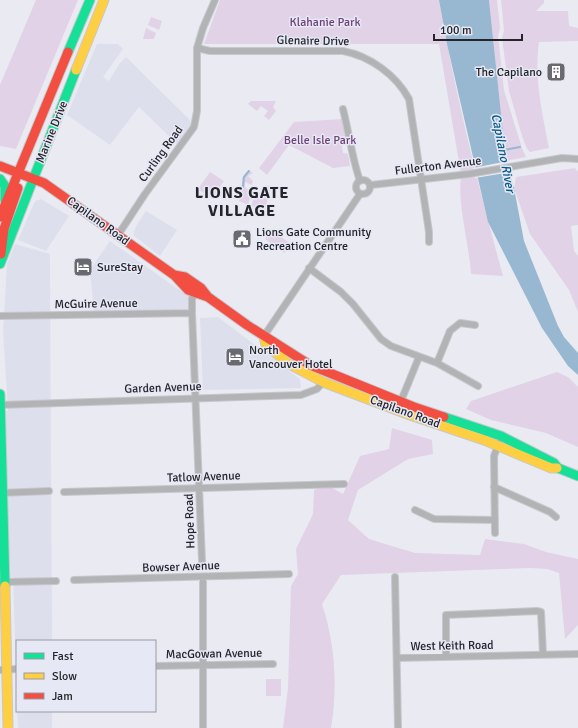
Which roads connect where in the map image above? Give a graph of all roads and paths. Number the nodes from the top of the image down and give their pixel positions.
1 (90, 0) edge
2 (104, 0) edge
3 (215, 0) edge
4 (197, 48) junction
5 (343, 109) dead end
6 (578, 160) edge
7 (1, 164) edge
8 (19, 172) junction
9 (33, 178) junction
10 (0, 179) edge
11 (420, 180) junction
12 (360, 181) junction
13 (371, 185) junction
14 (360, 194) junction
15 (6, 202) junction
16 (0, 217) edge
17 (118, 235) junction
18 (428, 242) dead end
19 (1, 260) edge
20 (309, 268) junction
21 (174, 275) junction
22 (195, 295) junction
23 (208, 297) junction
24 (192, 313) junction
25 (0, 316) edge
26 (476, 325) dead end
27 (264, 336) junction
28 (419, 357) junction
29 (437, 363) junction
30 (323, 382) junction
31 (478, 386) dead end
32 (376, 393) junction
33 (0, 394) edge
34 (403, 396) dead end
35 (196, 398) junction
36 (0, 405) edge
37 (501, 436) junction
38 (498, 446) junction
39 (558, 468) junction
40 (578, 476) edge
41 (344, 484) dead end
42 (494, 487) junction
43 (200, 488) junction
44 (49, 491) dead end
45 (64, 492) dead end
46 (1, 493) edge
47 (415, 510) dead end
48 (556, 517) dead end
49 (495, 520) junction
50 (495, 533) dead end
51 (202, 561) dead end
52 (289, 574) dead end
53 (395, 577) dead end
54 (203, 578) junction
55 (74, 580) dead end
56 (56, 581) dead end
57 (2, 582) edge
58 (543, 654) junction
59 (578, 654) edge
60 (446, 657) junction
61 (397, 658) junction
62 (273, 664) dead end
63 (203, 665) junction
64 (156, 666) edge
65 (16, 669) edge
66 (3, 670) edge
67 (8, 728) edge
68 (203, 728) edge
69 (398, 728) edge

1 - 8 main road, Marine Drive
2 - 9 main road, Marine Drive
3 - 4 street, Curling Road
4 - 11 street, Glenaire Drive
4 - 17 street, Curling Road
5 - 12 street
6 - 11 street, Fullerton Avenue
7 - 8 main road, Capilano Road
8 - 9 main road, Capilano Road
8 - 15 main road, Marine Drive
8 - 19 main road
9 - 17 main road, Capilano Road
9 - 19 main road, Marine Drive
10 - 15 main road
11 - 13 street, Fullerton Avenue
11 - 18 street, Glenaire Drive
12 - 13 street
12 - 14 street
13 - 14 street
14 - 20 street
15 - 16 main road, Marine Drive
17 - 21 main road, Capilano Road
20 - 27 street
20 - 28 street
21 - 22 main road, Capilano Road
21 - 23 main road, Capilano Road
22 - 23 main road
22 - 24 street, Hope Road
23 - 27 main road, Capilano Road
24 - 25 street, McGuire Avenue
24 - 35 street, Hope Road
26 - 29 street
27 - 30 main road, Capilano Road
27 - 32 main road, Capilano Road
28 - 29 street
28 - 34 street
29 - 31 street
30 - 32 main road
30 - 35 street, Garden Avenue
30 - 38 main road, Capilano Road
32 - 37 main road, Capilano Road
33 - 36 main road
35 - 36 street, Garden Avenue
35 - 43 street, Hope Road
36 - 46 main road
37 - 38 street
37 - 39 main road, Capilano Road
38 - 39 main road, Capilano Road
38 - 42 street
39 - 40 main road, Capilano Road
41 - 43 street, Tatlow Avenue
42 - 48 street
42 - 49 street
43 - 45 street, Tatlow Avenue
43 - 51 street, Hope Road
44 - 46 street
46 - 57 main road
47 - 49 street
49 - 50 street
52 - 54 street, Bowser Avenue
53 - 61 street
54 - 55 street, Bowser Avenue
54 - 63 street
56 - 57 street
57 - 66 main road
58 - 59 street, West Keith Road
58 - 60 street, West Keith Road
58 - 60 street
60 - 61 street, West Keith Road
61 - 69 street, West Keith Road
62 - 63 street, MacGowan Avenue
63 - 64 street, MacGowan Avenue
63 - 68 street
65 - 66 street
66 - 67 main road

